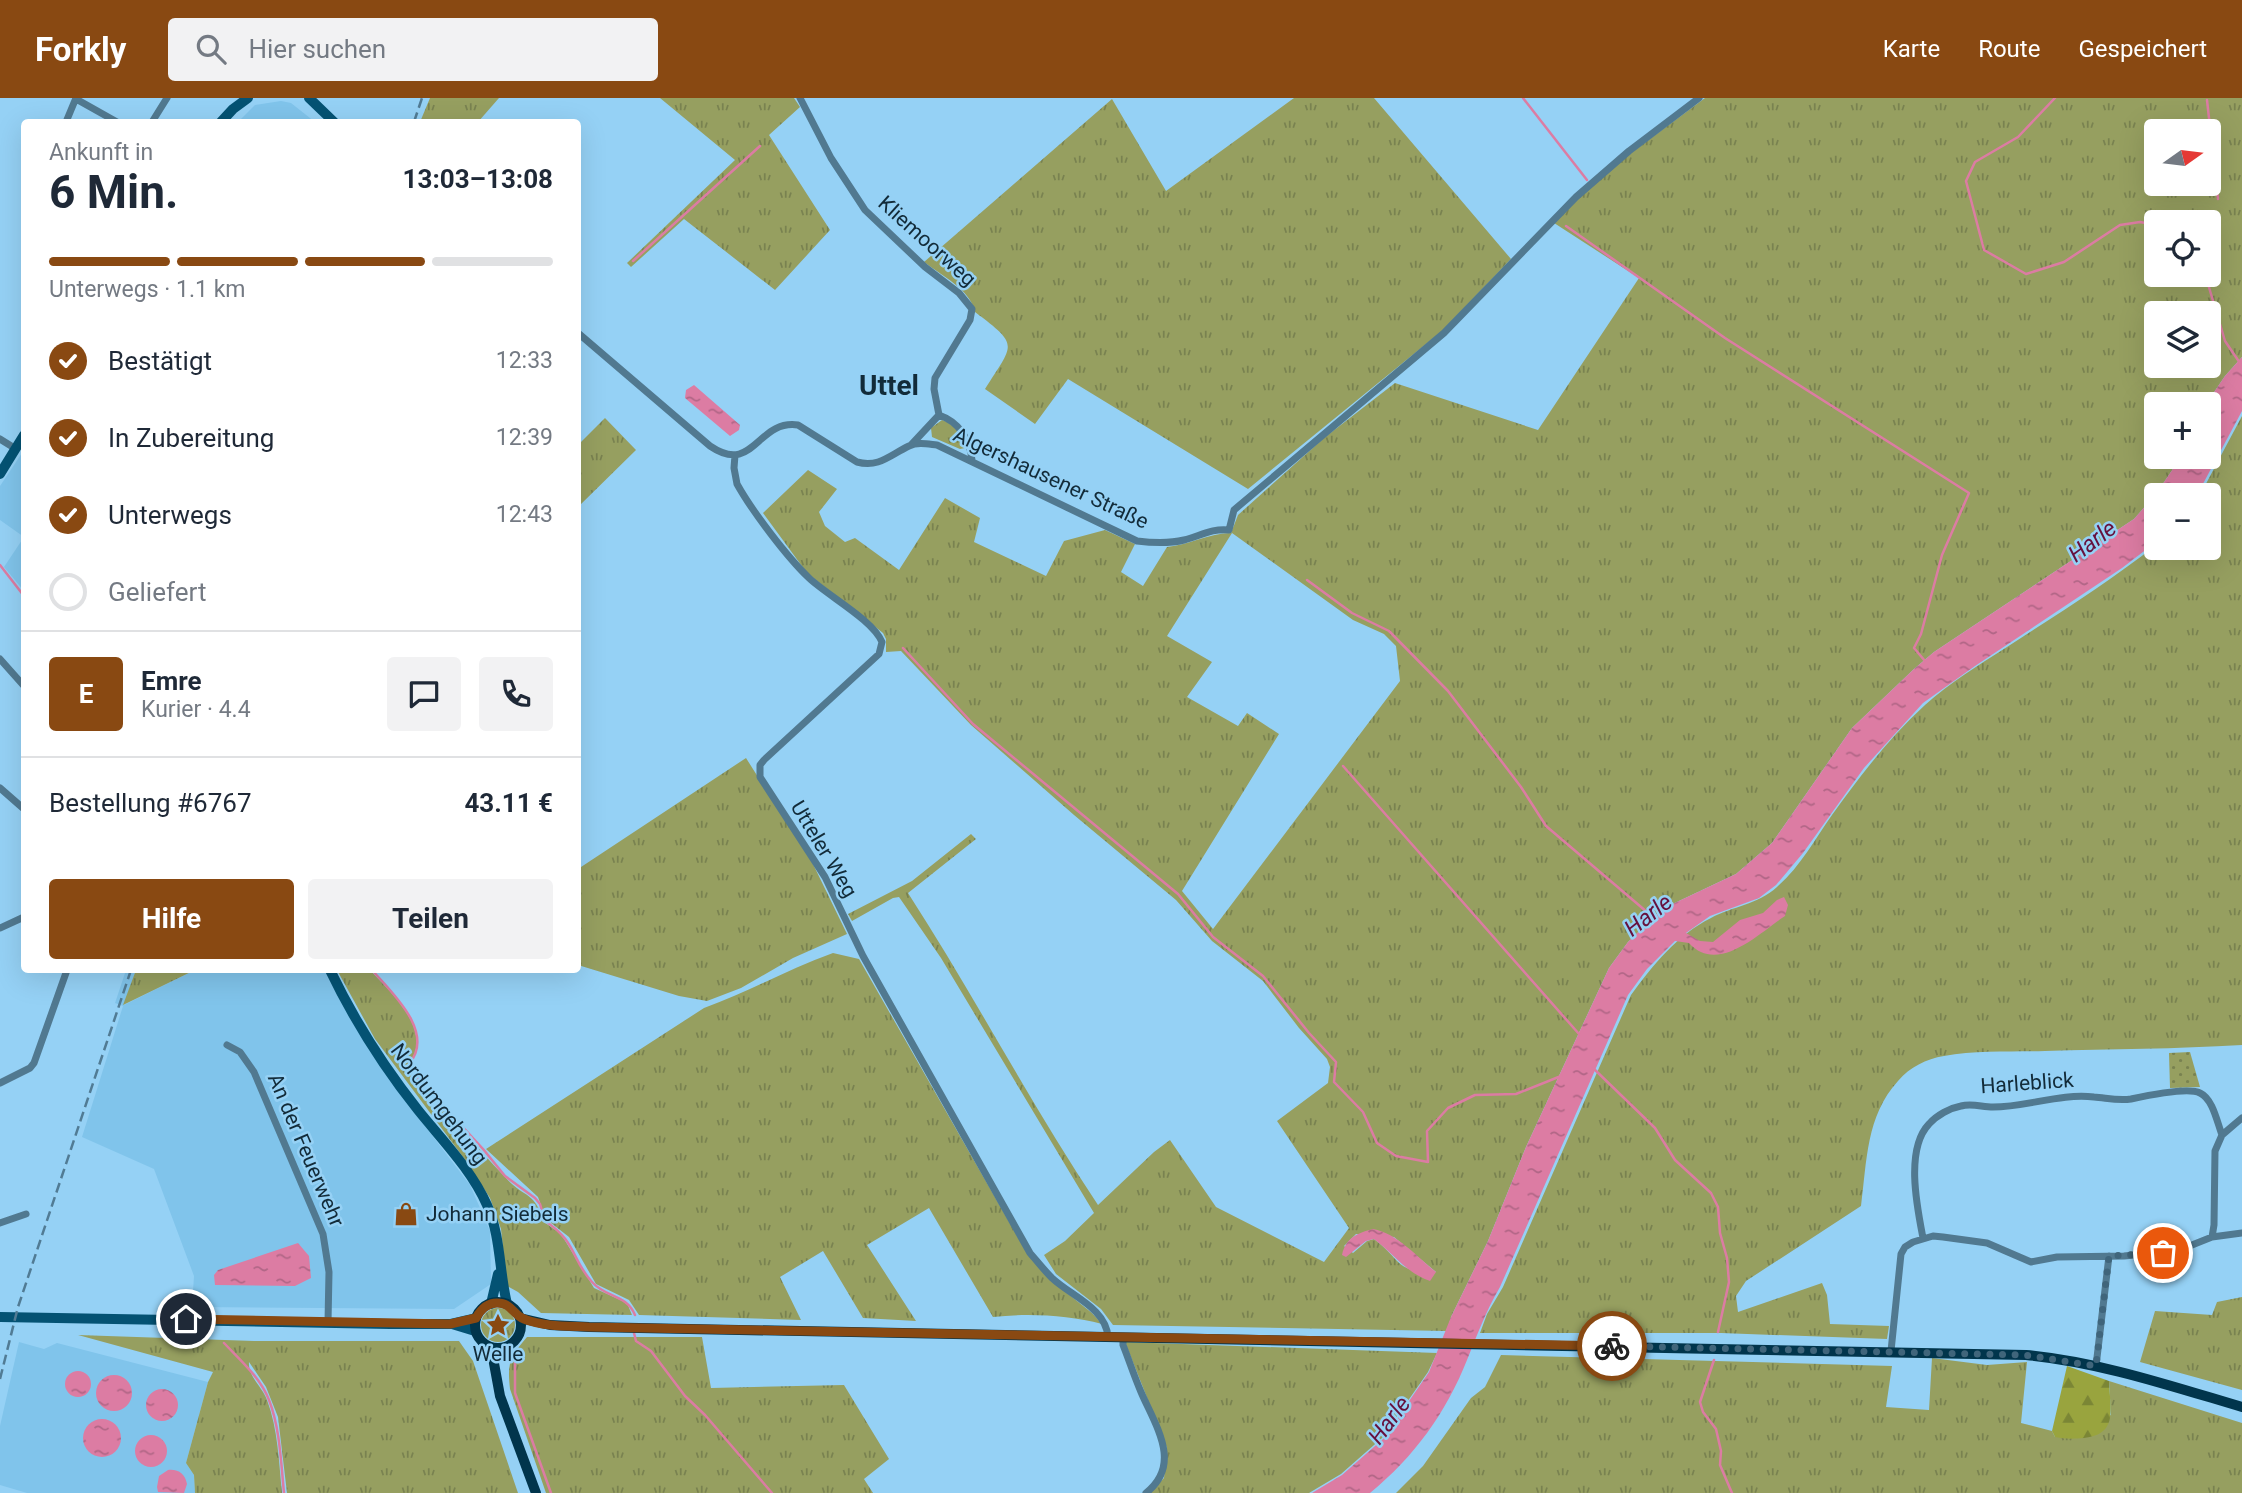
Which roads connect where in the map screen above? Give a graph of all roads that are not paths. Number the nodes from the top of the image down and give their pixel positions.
1 (167, 98) edge
2 (302, 98) edge
3 (800, 98) edge
4 (1699, 98) edge
5 (76, 99) edge
6 (243, 100) edge
7 (311, 101) edge
8 (67, 119) edge
9 (112, 119) edge
10 (154, 119) edge
11 (224, 119) edge
12 (331, 119) edge
13 (581, 336) edge
14 (939, 415) junction
15 (0, 439) edge
16 (21, 440) edge
17 (911, 446) junction
18 (16, 449) junction
19 (735, 455) junction
20 (972, 460) junction
21 (0, 474) edge
22 (0, 659) edge
23 (21, 683) edge
24 (0, 788) edge
25 (21, 806) edge
26 (21, 918) edge
27 (1, 926) edge
28 (66, 973) edge
29 (332, 973) edge
30 (227, 1045) dead end
31 (0, 1083) edge
32 (2242, 1118) edge
33 (2222, 1135) junction
34 (26, 1214) dead end
35 (0, 1223) edge
36 (2242, 1233) edge
37 (2212, 1237) junction
38 (1923, 1238) junction
39 (2109, 1256) junction
40 (500, 1268) junction
41 (491, 1304) junction
42 (507, 1304) junction
43 (0, 1317) edge
44 (476, 1318) junction
45 (520, 1318) junction
46 (328, 1322) junction
47 (450, 1324) junction
48 (550, 1325) junction
49 (475, 1331) junction
50 (520, 1332) junction
51 (1108, 1337) junction
52 (1123, 1337) junction
53 (497, 1348) junction
54 (1891, 1351) junction
55 (2096, 1366) junction
56 (2242, 1407) edge
57 (536, 1493) edge
58 (1146, 1493) edge

1 - 10 street
2 - 7 street
3 - 14 street, Kliemoorweg
4 - 20 street, Algershausener Straße
5 - 8 street
5 - 9 street
6 - 11 street
7 - 12 street
13 - 19 street
14 - 17 street
14 - 20 street
15 - 18 street
16 - 18 street
17 - 19 street
17 - 20 street, Algershausener Straße
18 - 21 street
19 - 51 street, Utteler Weg
22 - 23 street
24 - 25 street
26 - 27 street
28 - 31 street
29 - 40 street, Nordumgehung
30 - 46 street, An der Feuerwehr
32 - 33 street
33 - 37 street
33 - 38 street, Harleblick
34 - 35 street
36 - 37 street
37 - 39 street
38 - 39 street
38 - 54 street
39 - 55 street
40 - 41 street, Nordumgehung
40 - 42 street, Nordumgehung
41 - 42 main road
41 - 44 main road
42 - 45 main road
43 - 46 street
44 - 47 street
44 - 49 main road
45 - 48 main road
45 - 50 main road
46 - 47 street
47 - 49 street
48 - 50 main road
48 - 51 main road
49 - 53 main road
50 - 53 main road
51 - 52 main road
52 - 54 main road
52 - 58 street
53 - 57 main road
54 - 55 main road
55 - 56 main road

